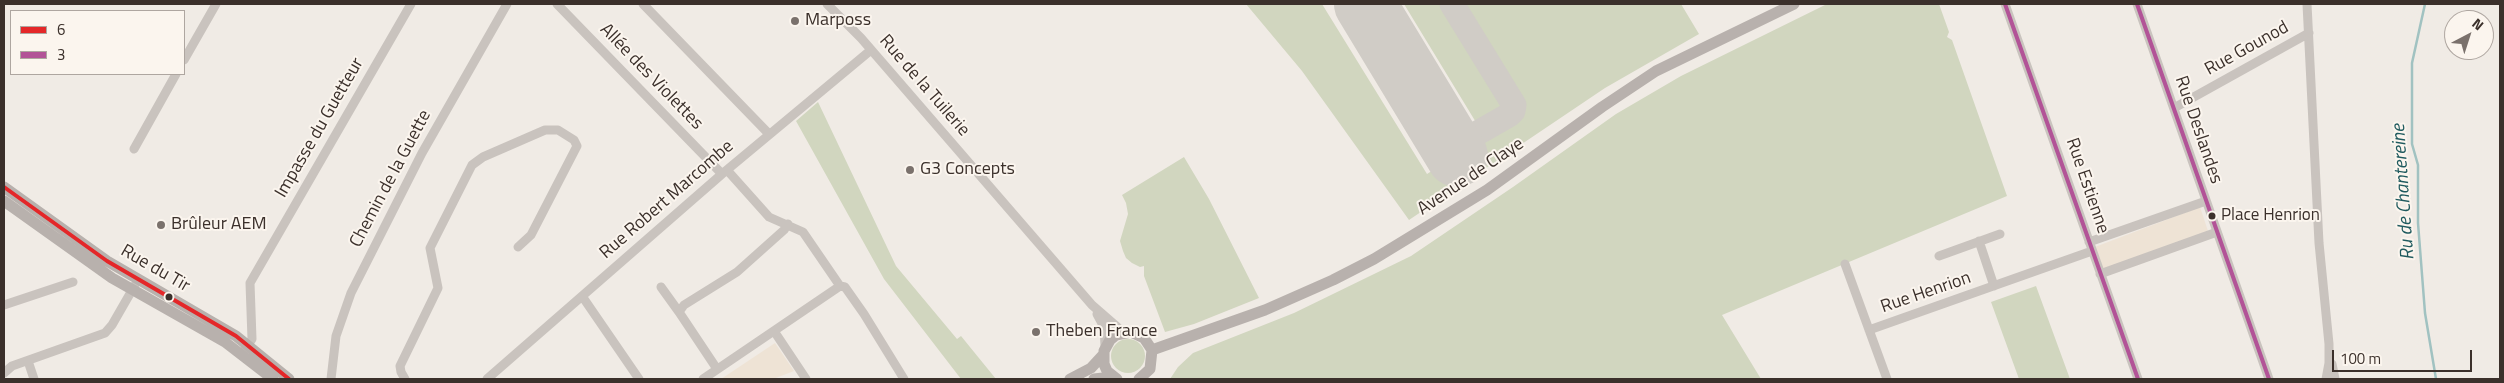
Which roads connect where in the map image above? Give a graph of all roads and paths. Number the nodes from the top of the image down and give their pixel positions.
1 (216, 4) edge
2 (411, 4) edge
3 (507, 4) edge
4 (557, 4) edge
5 (643, 4) edge
6 (826, 4) edge
7 (1794, 4) edge
8 (2005, 4) edge
9 (2137, 4) edge
10 (2307, 4) edge
11 (2309, 33) junction
12 (872, 50) junction
13 (185, 58) edge
14 (175, 75) edge
15 (2174, 108) junction
16 (769, 134) junction
17 (134, 149) dead end
18 (725, 172) junction
19 (4, 187) edge
20 (4, 201) edge
21 (2206, 201) junction
22 (788, 224) junction
23 (2217, 232) junction
24 (2000, 234) dead end
25 (1979, 241) junction
26 (518, 247) dead end
27 (2091, 247) junction
28 (1939, 256) dead end
29 (1846, 264) dead end
30 (2100, 274) junction
31 (72, 282) dead end
32 (135, 285) junction
33 (840, 286) junction
34 (1994, 286) junction
35 (661, 287) dead end
36 (582, 296) junction
37 (4, 305) edge
38 (1092, 305) junction
39 (679, 312) junction
40 (1869, 330) junction
41 (774, 331) junction
42 (1123, 332) junction
43 (2328, 344) junction
44 (245, 349) junction
45 (1152, 350) junction
46 (1104, 351) junction
47 (28, 361) junction
48 (717, 369) junction
49 (4, 373) edge
50 (1115, 378) edge
51 (34, 379) edge
52 (273, 379) edge
53 (289, 379) edge
54 (331, 379) edge
55 (405, 379) edge
56 (487, 379) edge
57 (639, 379) edge
58 (703, 379) edge
59 (806, 379) edge
60 (904, 379) edge
61 (1070, 379) edge
62 (1094, 379) edge
63 (1141, 379) edge
64 (1887, 379) edge
65 (2138, 379) edge
66 (2269, 379) edge
67 (2326, 379) edge
68 (2335, 379) edge

1 - 13 street
2 - 44 street, Impasse du Guetteur
3 - 54 street, Chemin de la Guette
4 - 18 street, Allée des Violettes
5 - 16 street
6 - 12 street, Rue de la Tuilerie
7 - 45 main road, Avenue de Claye
8 - 27 street, Rue Estienne
9 - 15 street, Rue Deslandes
10 - 11 street
11 - 15 street, Rue Gounod
11 - 43 street
12 - 16 street, Rue Robert Marcombe
12 - 38 street, Rue de la Tuilerie
14 - 17 street
15 - 21 street, Rue Deslandes
16 - 18 street, Rue Robert Marcombe
18 - 22 street, Allée des Violettes
18 - 36 street, Rue Robert Marcombe
19 - 32 main road, Rue du Tir
20 - 32 main road, Rue du Tir
21 - 23 street, Rue Deslandes
21 - 27 street
22 - 33 street, Allée des Violettes
22 - 39 street
23 - 30 street
23 - 66 street, Rue Deslandes
24 - 25 street, Rue Henrion
25 - 28 street, Rue Henrion
25 - 34 street, Rue Henrion
26 - 55 street
27 - 30 street, Rue Estienne
27 - 34 street, Rue Henrion
29 - 40 street
30 - 65 street, Rue Estienne
31 - 37 street
32 - 44 main road, Rue du Tir
32 - 47 street
33 - 41 street
33 - 60 street, Allée des Violettes
34 - 40 street, Rue Henrion
35 - 39 street
36 - 56 street, Rue Robert Marcombe
36 - 57 street
38 - 42 street, Rue de la Tuilerie
38 - 46 street, Rue de la Tuilerie
39 - 48 street
40 - 64 street
41 - 48 street
41 - 59 street
42 - 45 main road
42 - 46 main road
43 - 67 street
43 - 68 street
44 - 52 main road, Rue du Tir
44 - 53 main road, Rue du Tir
45 - 63 main road
46 - 50 main road
46 - 61 main road
47 - 49 street
47 - 51 street
48 - 58 street
50 - 62 main road

